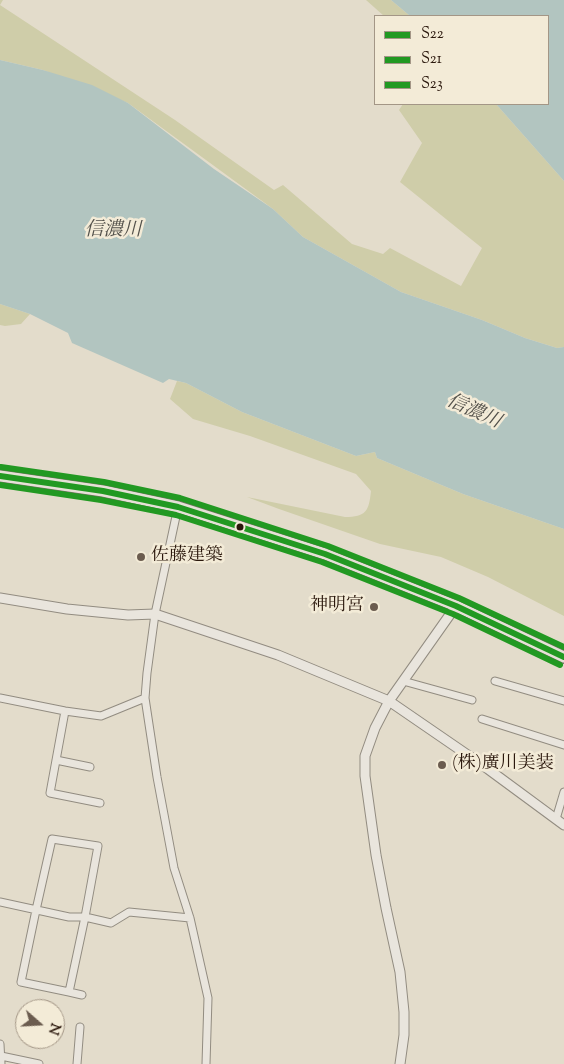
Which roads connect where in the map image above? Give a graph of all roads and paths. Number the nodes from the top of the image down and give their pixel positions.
1 (0, 476) edge
2 (178, 507) junction
3 (0, 598) edge
4 (456, 606) junction
5 (155, 614) junction
6 (564, 657) edge
7 (494, 680) dead end
8 (403, 681) junction
9 (0, 698) edge
10 (146, 698) junction
11 (472, 700) dead end
12 (389, 701) junction
13 (564, 701) edge
14 (65, 711) junction
15 (482, 719) dead end
16 (564, 744) edge
17 (56, 760) junction
18 (90, 767) dead end
19 (564, 792) edge
20 (100, 802) dead end
21 (556, 820) junction
22 (564, 825) edge
23 (0, 902) edge
24 (36, 910) junction
25 (85, 918) junction
26 (190, 918) junction
27 (69, 992) junction
28 (82, 995) dead end
29 (80, 1028) dead end
30 (0, 1044) edge
31 (1, 1060) edge
32 (39, 1064) edge
33 (77, 1064) edge
34 (206, 1064) edge
35 (400, 1064) edge

1 - 2 main road
2 - 4 main road
2 - 5 street
3 - 5 street
4 - 6 main road
4 - 8 street
5 - 10 street
5 - 12 street
7 - 13 street
8 - 11 street
8 - 12 street
9 - 14 street
10 - 14 street
10 - 26 street
12 - 21 street
12 - 35 street
14 - 17 street
15 - 16 street
17 - 18 street
17 - 20 street
19 - 21 street
21 - 22 street
23 - 24 street
24 - 25 street
24 - 25 street
24 - 27 street
25 - 26 street
25 - 27 street
26 - 34 street
27 - 28 street
29 - 33 street
30 - 31 street
31 - 32 street

